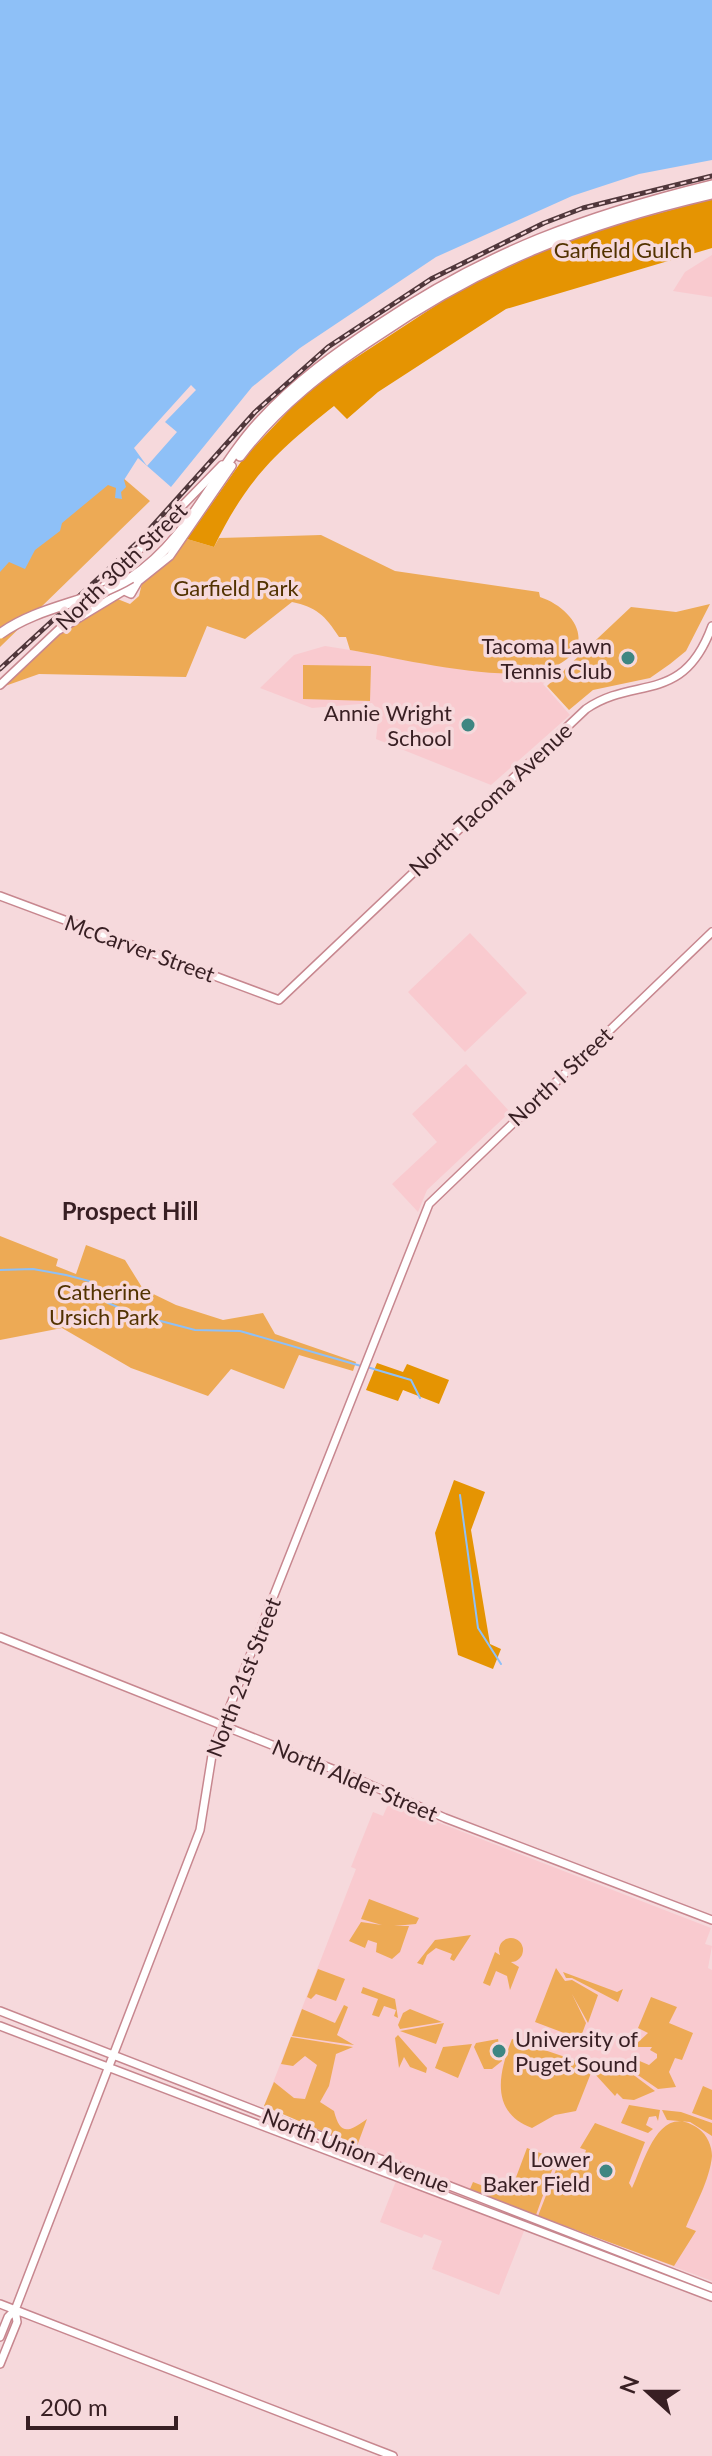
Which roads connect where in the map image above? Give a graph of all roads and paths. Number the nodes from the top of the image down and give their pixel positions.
1 (712, 185) edge
2 (712, 194) edge
3 (240, 445) junction
4 (232, 466) junction
5 (200, 506) junction
6 (145, 548) junction
7 (135, 580) junction
8 (123, 592) junction
9 (712, 626) edge
10 (0, 634) edge
11 (50, 635) junction
12 (0, 685) edge
13 (0, 896) edge
14 (712, 932) edge
15 (279, 1000) joint
16 (419, 1228) joint
17 (0, 1637) edge
18 (223, 1726) junction
19 (712, 1920) edge
20 (0, 2011) edge
21 (0, 2026) edge
22 (111, 2055) junction
23 (107, 2067) junction
24 (712, 2288) edge
25 (712, 2297) edge
26 (0, 2304) edge
27 (15, 2310) junction
28 (0, 2337) edge
29 (0, 2364) edge
30 (393, 2456) edge

1 - 3 highway
2 - 4 highway
3 - 5 highway
3 - 6 street, North 30th Street
4 - 5 highway
4 - 7 street
5 - 7 highway
6 - 8 street
6 - 11 street, North 30th Street
7 - 8 street
7 - 10 highway, bridge
8 - 11 street
9 - 15 street, North Tacoma Avenue
11 - 12 street, North 30th Street
13 - 15 street, McCarver Street
14 - 16 street, North I Street
16 - 18 street, North 21st Street
17 - 18 street, North Alder Street
18 - 19 street, North Alder Street
18 - 22 street, North 21st Street
20 - 22 street, North Union Avenue
21 - 23 street, North Union Avenue
22 - 23 street, North 21st Street
22 - 24 street, North Union Avenue
23 - 25 street, North Union Avenue
23 - 27 street, North 21st Street
26 - 27 street
27 - 28 street, North 21st Street
27 - 29 street, North 21st Street
27 - 30 street

